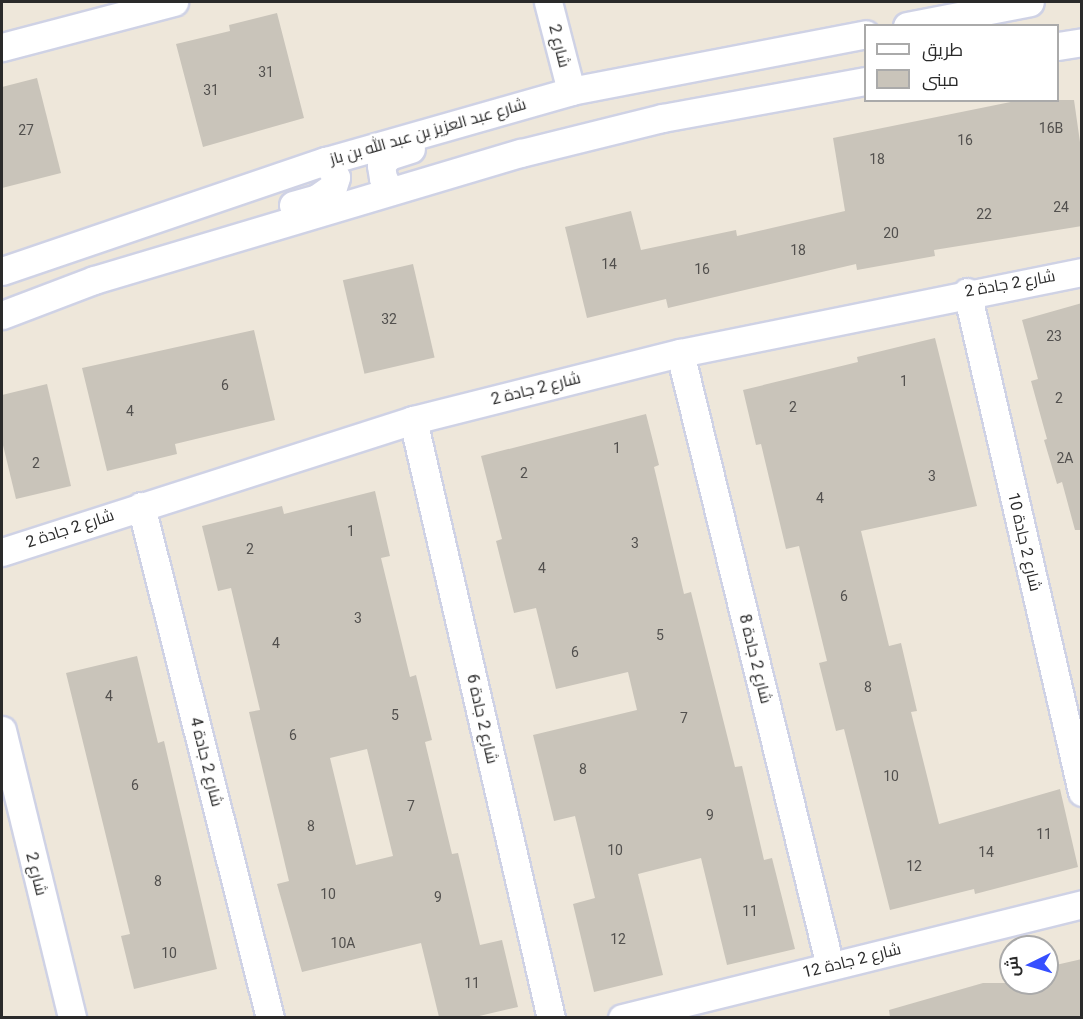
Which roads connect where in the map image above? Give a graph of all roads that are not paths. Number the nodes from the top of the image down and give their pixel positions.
1 (174, 2) edge
2 (548, 2) edge
3 (1030, 2) edge
4 (917, 24) edge
5 (864, 34) edge
6 (1082, 42) edge
7 (1059, 46) edge
8 (2, 47) edge
9 (864, 81) edge
10 (571, 91) junction
11 (460, 125) junction
12 (326, 161) junction
13 (391, 191) junction
14 (210, 246) junction
15 (2, 271) edge
16 (1082, 272) edge
17 (967, 292) junction
18 (2, 315) edge
19 (680, 353) junction
20 (413, 420) junction
21 (141, 506) junction
22 (2, 552) edge
23 (2, 729) edge
24 (1082, 792) edge
25 (1082, 904) edge
26 (830, 966) junction
27 (72, 1017) edge
28 (270, 1017) edge
29 (551, 1017) edge
30 (622, 1017) edge

1 - 8 street
2 - 10 street, شارع 2
3 - 4 street
5 - 10 street, شارع عبد العزيز بن عبد الله بن باز
6 - 7 street
9 - 13 street
10 - 11 street, شارع عبد العزيز بن عبد الله بن باز
11 - 12 street, شارع عبد العزيز بن عبد الله بن باز
11 - 13 street
12 - 14 street
12 - 15 street, شارع عبد العزيز بن عبد الله بن باز
13 - 14 street
14 - 18 street
16 - 17 street, شارع 2 جادة 2
17 - 19 street, شارع 2 جادة 2
17 - 24 street, شارع 2 جادة 10
19 - 20 street, شارع 2 جادة 2
19 - 26 street, شارع 2 جادة 8
20 - 21 street, شارع 2 جادة 2
20 - 29 street, شارع 2 جادة 6
21 - 22 street, شارع 2 جادة 2
21 - 28 street, شارع 2 جادة 4
23 - 27 street, شارع 2
25 - 26 street, شارع 2 جادة 12
26 - 30 street, شارع 2 جادة 12

